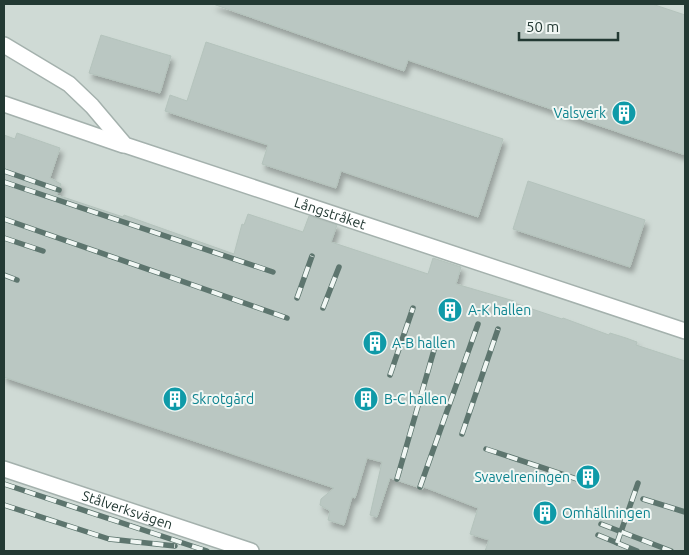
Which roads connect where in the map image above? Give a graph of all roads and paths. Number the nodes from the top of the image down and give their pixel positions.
1 (4, 45) edge
2 (4, 104) edge
3 (125, 146) junction
4 (685, 331) edge
5 (4, 470) edge
6 (250, 551) edge

1 - 3 street
2 - 3 street, Långstråket
3 - 4 street, Långstråket
5 - 6 street, Stålverksvägen

